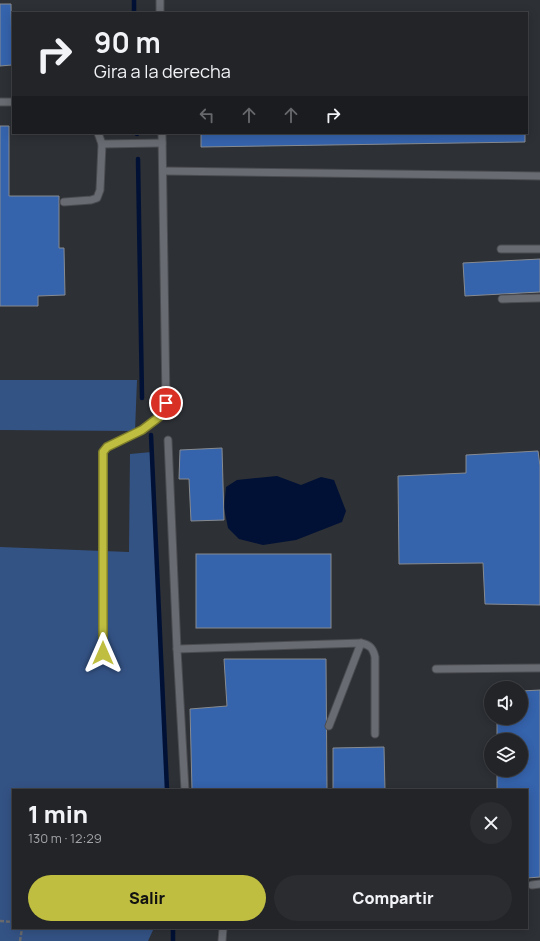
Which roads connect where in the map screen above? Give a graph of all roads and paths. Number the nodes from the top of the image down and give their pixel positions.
1 (160, 0) edge
2 (160, 12) edge
3 (0, 102) edge
4 (12, 102) edge
5 (98, 134) edge
6 (162, 134) edge
7 (162, 143) junction
8 (102, 144) junction
9 (163, 171) junction
10 (540, 176) edge
11 (64, 202) dead end
12 (501, 249) dead end
13 (540, 249) edge
14 (540, 298) edge
15 (502, 299) dead end
16 (168, 440) dead end
17 (361, 643) junction
18 (177, 649) junction
19 (103, 653) dead end
20 (540, 668) edge
21 (436, 669) dead end
22 (329, 726) dead end
23 (375, 734) dead end
24 (185, 789) edge
25 (540, 884) edge
26 (532, 885) dead end
27 (0, 921) edge
28 (12, 922) edge
29 (22, 929) edge
30 (223, 929) edge
31 (20, 941) edge
32 (222, 941) edge

1 - 2 lane
3 - 4 lane
5 - 8 lane
6 - 7 lane
7 - 8 lane
7 - 9 lane
8 - 11 lane
9 - 10 lane
9 - 19 lane
12 - 13 lane
14 - 15 lane
16 - 18 lane
17 - 18 lane
17 - 22 lane
17 - 23 lane
18 - 24 lane
20 - 21 lane
25 - 26 lane
27 - 28 path
29 - 31 path
30 - 32 lane

